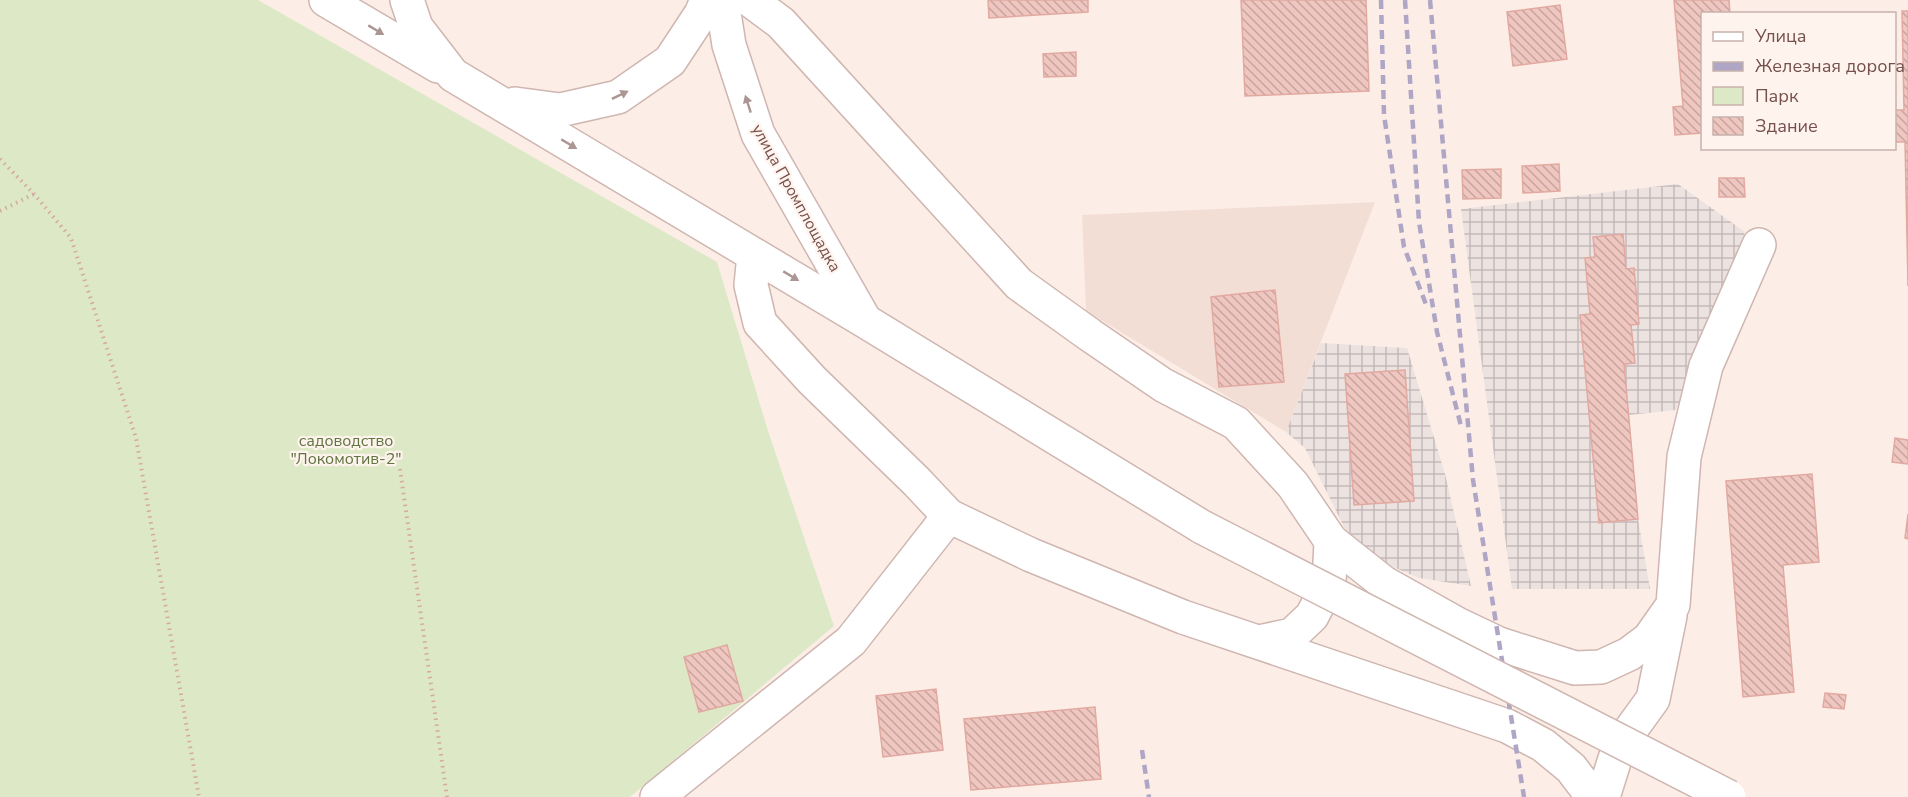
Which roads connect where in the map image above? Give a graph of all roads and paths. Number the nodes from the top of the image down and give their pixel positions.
1 (326, 0) edge
2 (407, 0) edge
3 (708, 0) edge
4 (722, 0) edge
5 (750, 0) edge
6 (453, 75) junction
7 (501, 103) junction
8 (0, 159) edge
9 (34, 194) junction
10 (0, 211) edge
11 (1759, 245) dead end
12 (754, 255) junction
13 (865, 321) junction
14 (400, 469) dead end
15 (949, 516) junction
16 (1331, 541) junction
17 (1673, 605) junction
18 (1258, 642) junction
19 (199, 797) edge
20 (447, 797) edge
21 (657, 797) edge
22 (1593, 797) edge
23 (1603, 797) edge
24 (1730, 797) edge

1 -> 6 street
2 - 6 street
7 -> 3 street
13 -> 4 street, улица Промплощадка
5 - 16 street
6 - 7 street
7 -> 12 street
8 - 9 path
9 - 10 path
9 - 19 path
11 - 17 street
12 -> 13 street
12 - 15 street
13 - 24 street, bridge
14 - 20 path
15 - 18 street
15 - 21 street
16 - 17 street
16 - 18 street
17 - 23 street
18 - 22 street

